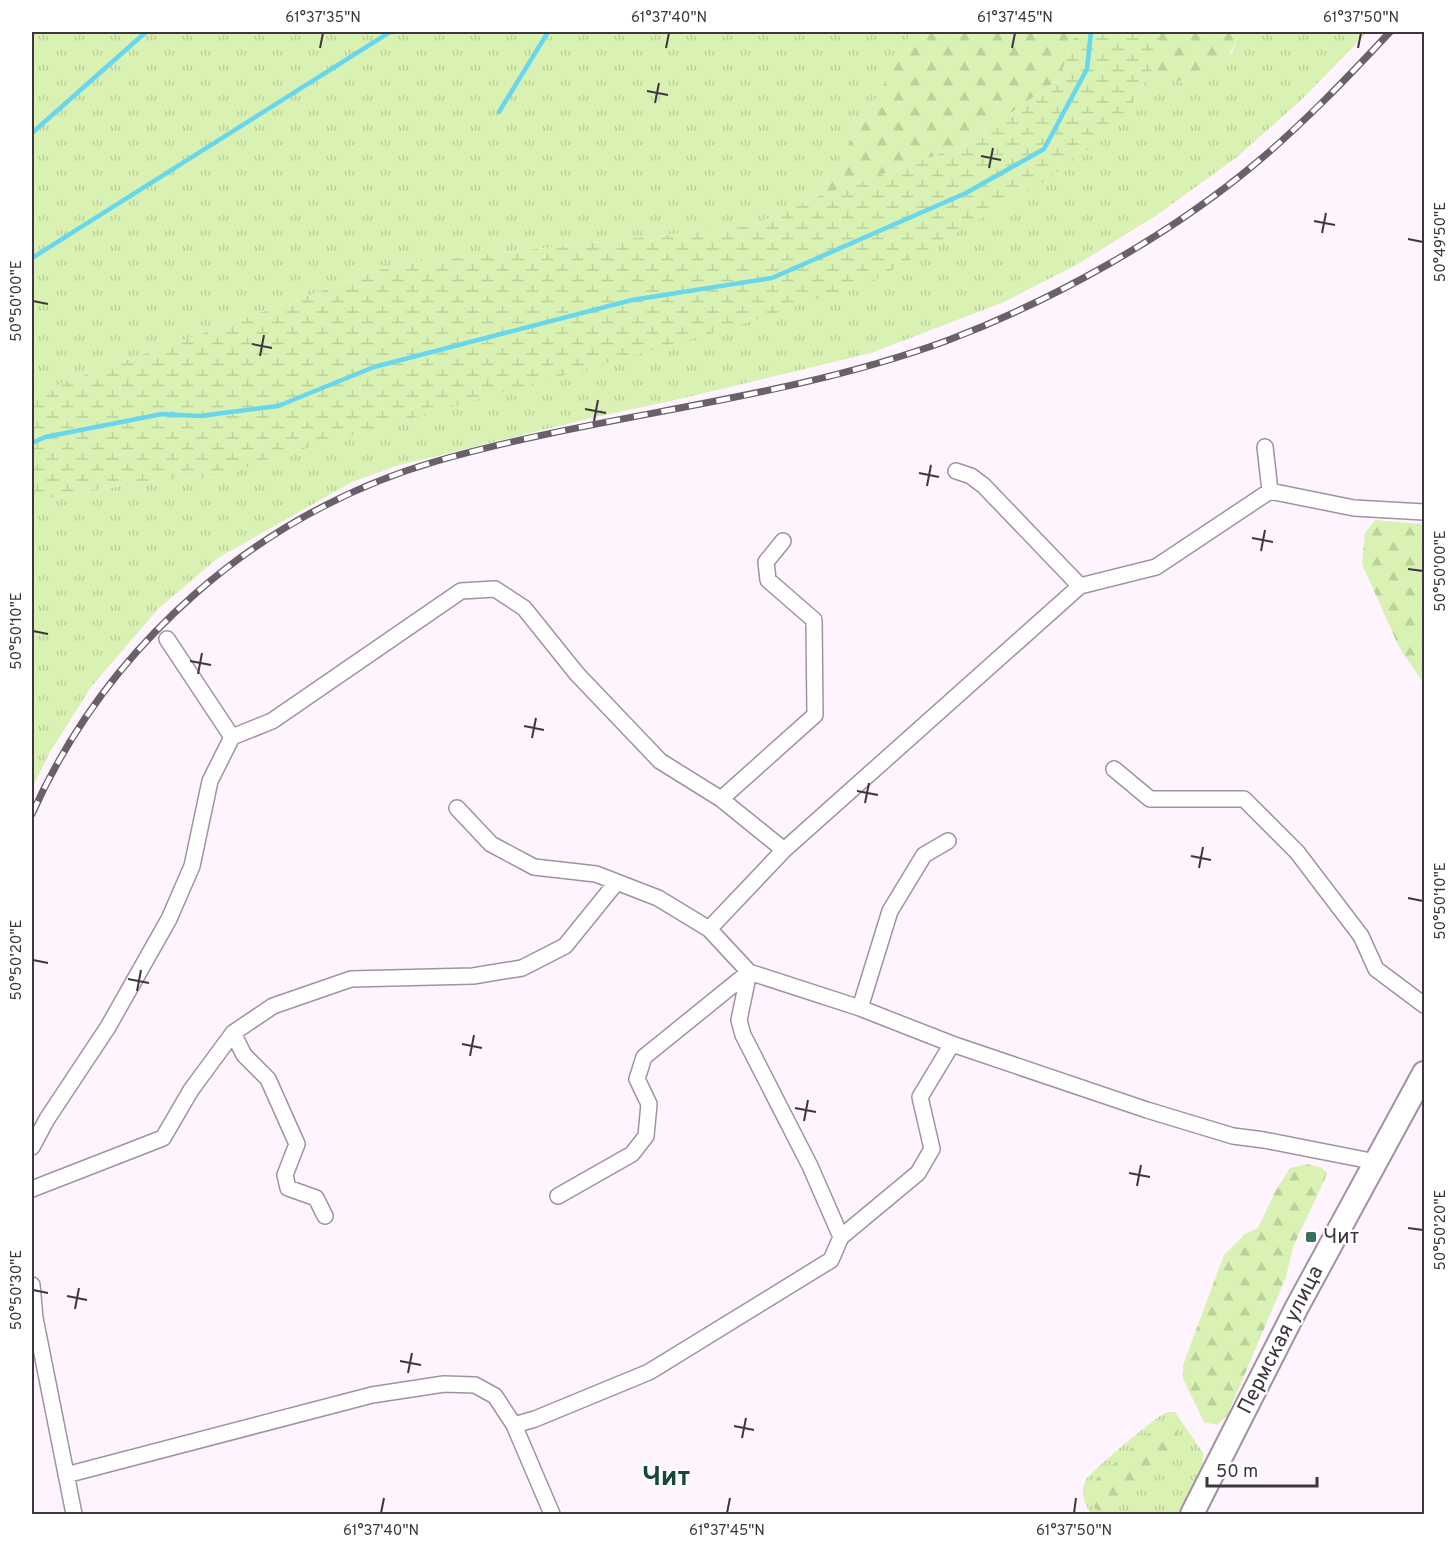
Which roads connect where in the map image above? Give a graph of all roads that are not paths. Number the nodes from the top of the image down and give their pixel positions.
1 (1266, 447) dead end
2 (956, 471) dead end
3 (1270, 491) junction
4 (1425, 512) edge
5 (783, 541) dead end
6 (1080, 586) junction
7 (167, 639) dead end
8 (232, 737) junction
9 (1114, 769) dead end
10 (721, 800) junction
11 (457, 808) dead end
12 (948, 841) dead end
13 (784, 850) junction
14 (616, 883) junction
15 (710, 929) junction
16 (749, 972) junction
17 (1425, 1005) edge
18 (860, 1008) junction
19 (233, 1033) junction
20 (952, 1044) junction
21 (1425, 1072) edge
22 (32, 1147) edge
23 (1376, 1162) junction
24 (32, 1189) edge
25 (558, 1196) dead end
26 (324, 1216) dead end
27 (841, 1237) junction
28 (32, 1285) edge
29 (514, 1425) junction
30 (66, 1475) junction
31 (74, 1515) edge
32 (552, 1515) edge
33 (1192, 1515) edge

1 - 3 street
2 - 6 street
3 - 4 street
3 - 6 street
5 - 10 street
6 - 13 street
7 - 8 street
8 - 10 street
8 - 22 street
9 - 17 street
10 - 13 street
11 - 14 street
12 - 18 street
13 - 15 street
14 - 15 street
14 - 19 street
15 - 16 street
16 - 18 street
16 - 25 street
16 - 27 street
18 - 20 street
19 - 24 street
19 - 26 street
20 - 23 street
20 - 27 street
21 - 23 main road, Пермская улица
23 - 33 main road, Пермская улица
27 - 29 street
28 - 30 street
29 - 30 street
29 - 32 street
30 - 31 street

